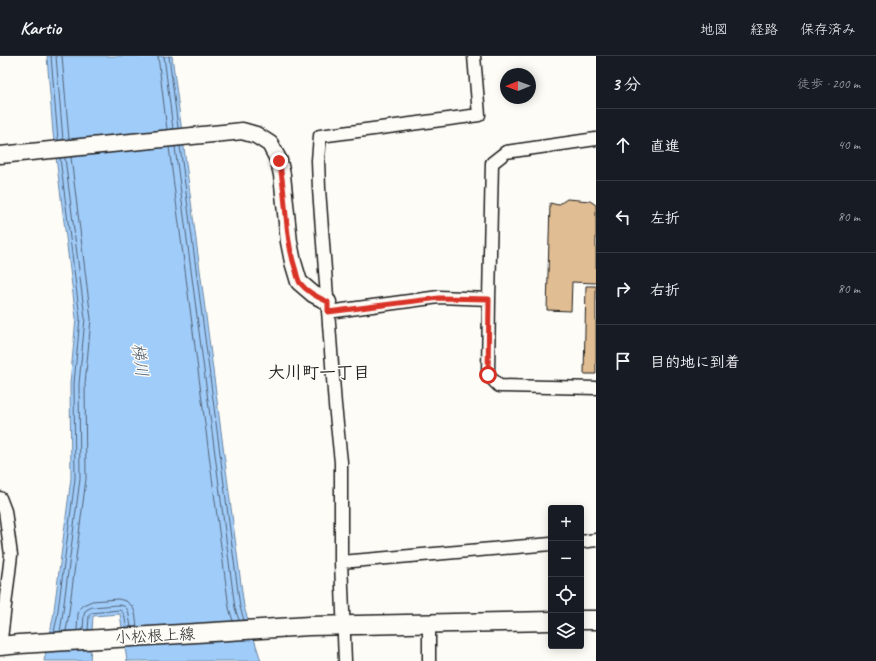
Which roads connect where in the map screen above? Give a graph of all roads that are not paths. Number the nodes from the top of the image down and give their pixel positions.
1 (474, 56) edge
2 (596, 139) edge
3 (0, 155) edge
4 (489, 299) junction
5 (328, 307) junction
6 (596, 388) edge
7 (0, 498) edge
8 (596, 540) edge
9 (584, 542) edge
10 (548, 544) edge
11 (6, 556) edge
12 (341, 562) junction
13 (584, 620) edge
14 (596, 620) edge
15 (548, 621) edge
16 (429, 624) junction
17 (343, 626) junction
18 (0, 647) edge
19 (345, 661) edge
20 (429, 661) edge

1 - 5 street
2 - 4 street
3 - 5 street
4 - 5 street
4 - 6 street
5 - 12 street
7 - 11 street
8 - 9 street
10 - 12 street
11 - 18 street
12 - 17 street
13 - 14 main road
15 - 16 main road, 小松根上線
16 - 17 main road, 小松根上線
16 - 20 street
17 - 18 main road, 小松根上線
17 - 19 street

